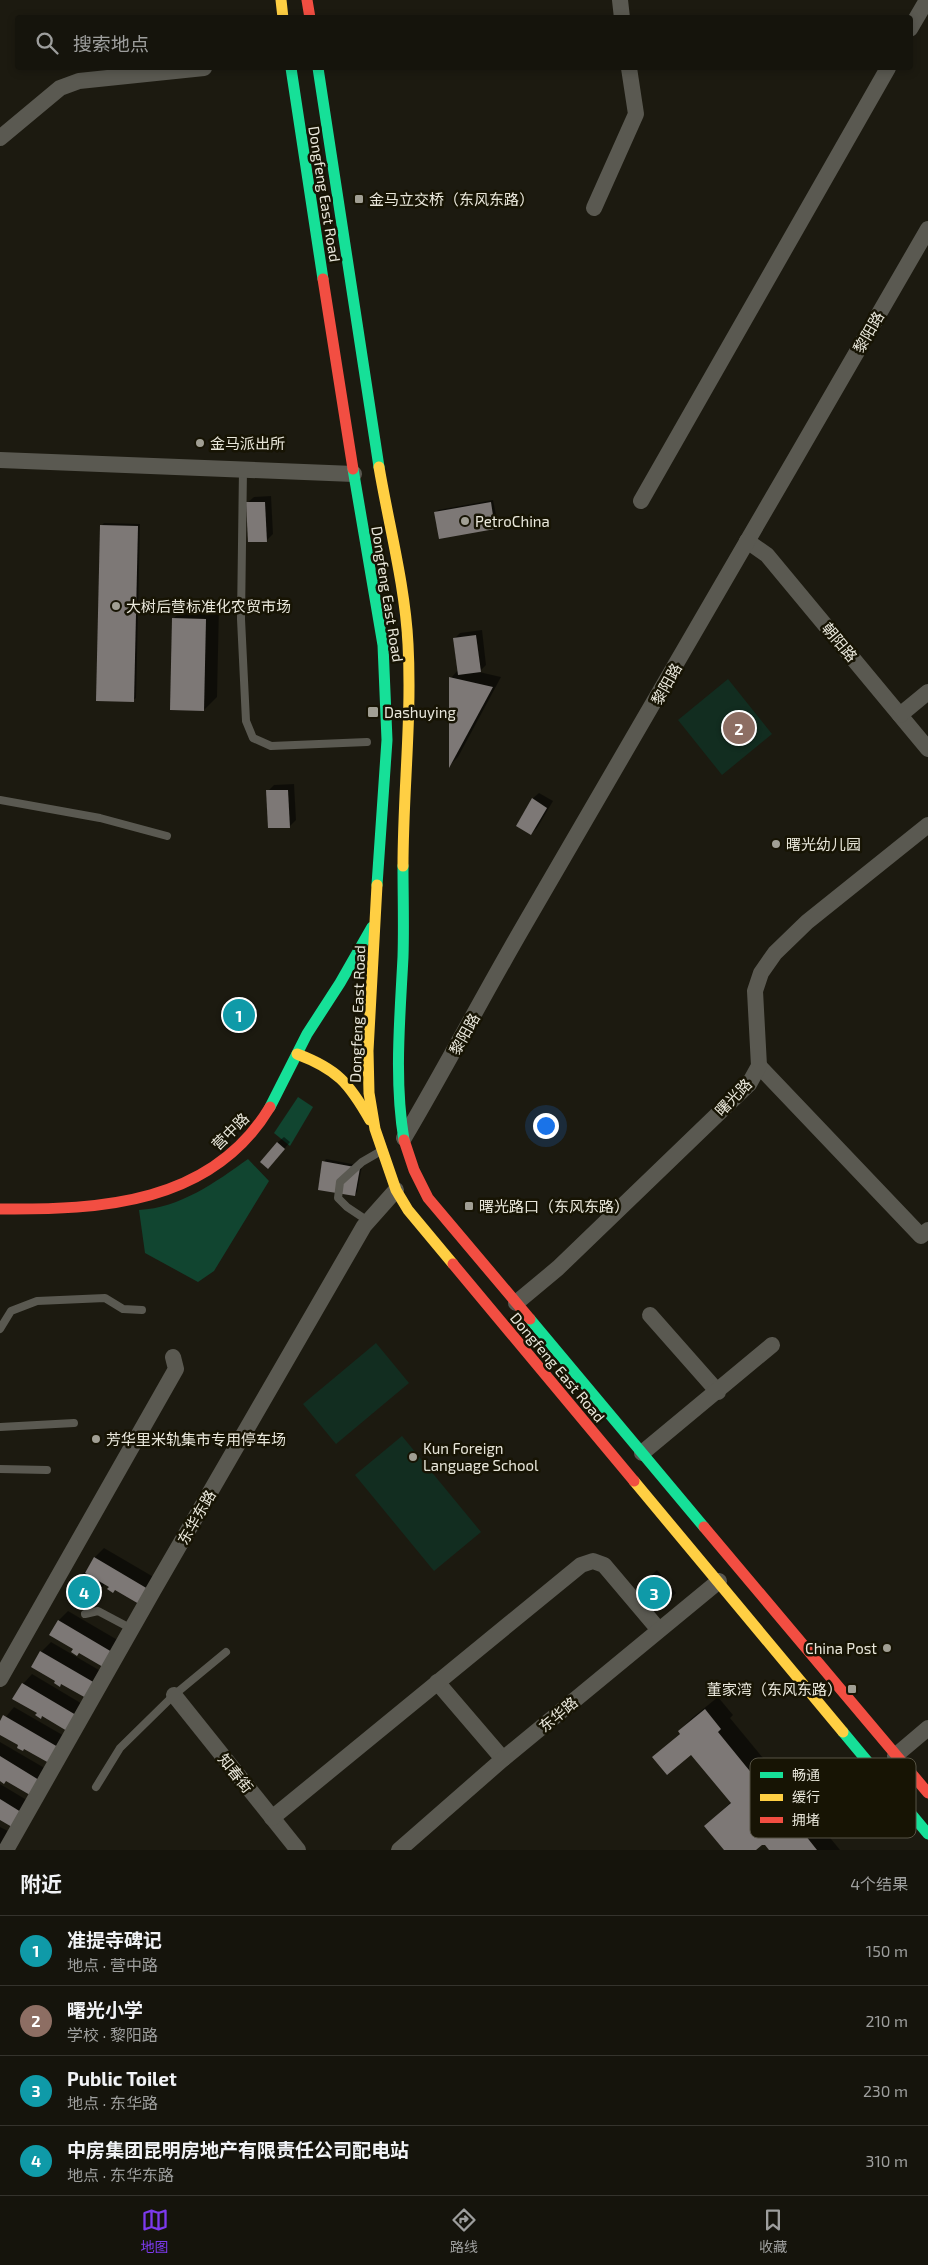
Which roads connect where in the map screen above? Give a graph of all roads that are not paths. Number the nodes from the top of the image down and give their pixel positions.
1 (281, 0) edge
2 (307, 0) edge
3 (620, 0) edge
4 (927, 0) edge
5 (283, 15) edge
6 (310, 15) edge
7 (622, 15) edge
8 (913, 24) edge
9 (185, 70) edge
10 (291, 70) edge
11 (318, 70) edge
12 (629, 70) edge
13 (887, 70) edge
14 (0, 138) edge
15 (594, 208) dead end
16 (928, 229) edge
17 (0, 460) edge
18 (243, 470) junction
19 (354, 474) junction
20 (641, 501) dead end
21 (747, 540) junction
22 (928, 692) edge
23 (900, 715) junction
24 (367, 742) dead end
25 (928, 749) edge
26 (0, 800) edge
27 (928, 825) edge
28 (167, 836) dead end
29 (376, 922) junction
30 (297, 1054) junction
31 (760, 1066) junction
32 (374, 1129) junction
33 (404, 1138) junction
34 (381, 1151) junction
35 (396, 1190) junction
36 (0, 1209) edge
37 (368, 1221) junction
38 (924, 1233) edge
39 (516, 1303) junction
40 (142, 1310) dead end
41 (650, 1315) dead end
42 (0, 1329) edge
43 (772, 1345) dead end
44 (173, 1357) dead end
45 (718, 1392) junction
46 (74, 1423) dead end
47 (0, 1427) edge
48 (642, 1453) junction
49 (0, 1469) edge
50 (47, 1470) dead end
51 (719, 1581) junction
52 (85, 1614) dead end
53 (132, 1629) junction
54 (659, 1630) junction
55 (226, 1652) dead end
56 (0, 1679) edge
57 (437, 1682) junction
58 (174, 1695) junction
59 (928, 1728) edge
60 (895, 1756) joint
61 (865, 1758) edge
62 (503, 1759) junction
63 (916, 1780) edge
64 (96, 1788) dead end
65 (928, 1794) edge
66 (272, 1818) junction
67 (916, 1819) edge
68 (928, 1834) edge
69 (6, 1850) edge
70 (298, 1850) edge
71 (399, 1850) edge

1 - 5 main road
2 - 6 main road
3 - 7 street
4 - 8 street
9 - 14 street
10 - 19 main road, Dongfeng East Road
11 - 33 main road, Dongfeng East Road
12 - 15 street
13 - 20 street
16 - 21 street, 黎阳路
17 - 18 street
18 - 19 street
18 - 24 lane
19 - 29 main road, Dongfeng East Road
21 - 23 street, 朝阳路
21 - 33 street, 黎阳路
22 - 23 street
23 - 25 street, 朝阳路
26 - 28 lane
27 - 31 street, 曙光路
29 - 30 main road, 营中路
29 - 32 main road, Dongfeng East Road
30 - 32 main road
30 - 36 main road, 营中路
31 - 38 street
31 - 39 street, 曙光路
32 - 34 main road, Dongfeng East Road
33 - 39 main road, Dongfeng East Road
34 - 35 main road, Dongfeng East Road
34 - 37 lane
35 - 37 street, 东华东路
35 - 51 main road, Dongfeng East Road
37 - 53 street, 东华东路
39 - 48 main road, Dongfeng East Road
40 - 42 lane
41 - 45 street
43 - 45 street
44 - 56 street
45 - 48 street
46 - 47 lane
48 - 60 main road, Dongfeng East Road
49 - 50 lane
51 - 54 street, 东华路
51 - 61 main road, Dongfeng East Road
52 - 53 lane
53 - 69 street, 东华东路
54 - 57 street
54 - 62 street, 东华路
55 - 58 lane
57 - 62 street
57 - 66 street
58 - 64 lane
58 - 66 street, 知春街
59 - 60 street
62 - 71 street, 东华路
63 - 65 main road, Dongfeng East Road
66 - 70 street, 知春街
67 - 68 main road, Dongfeng East Road

